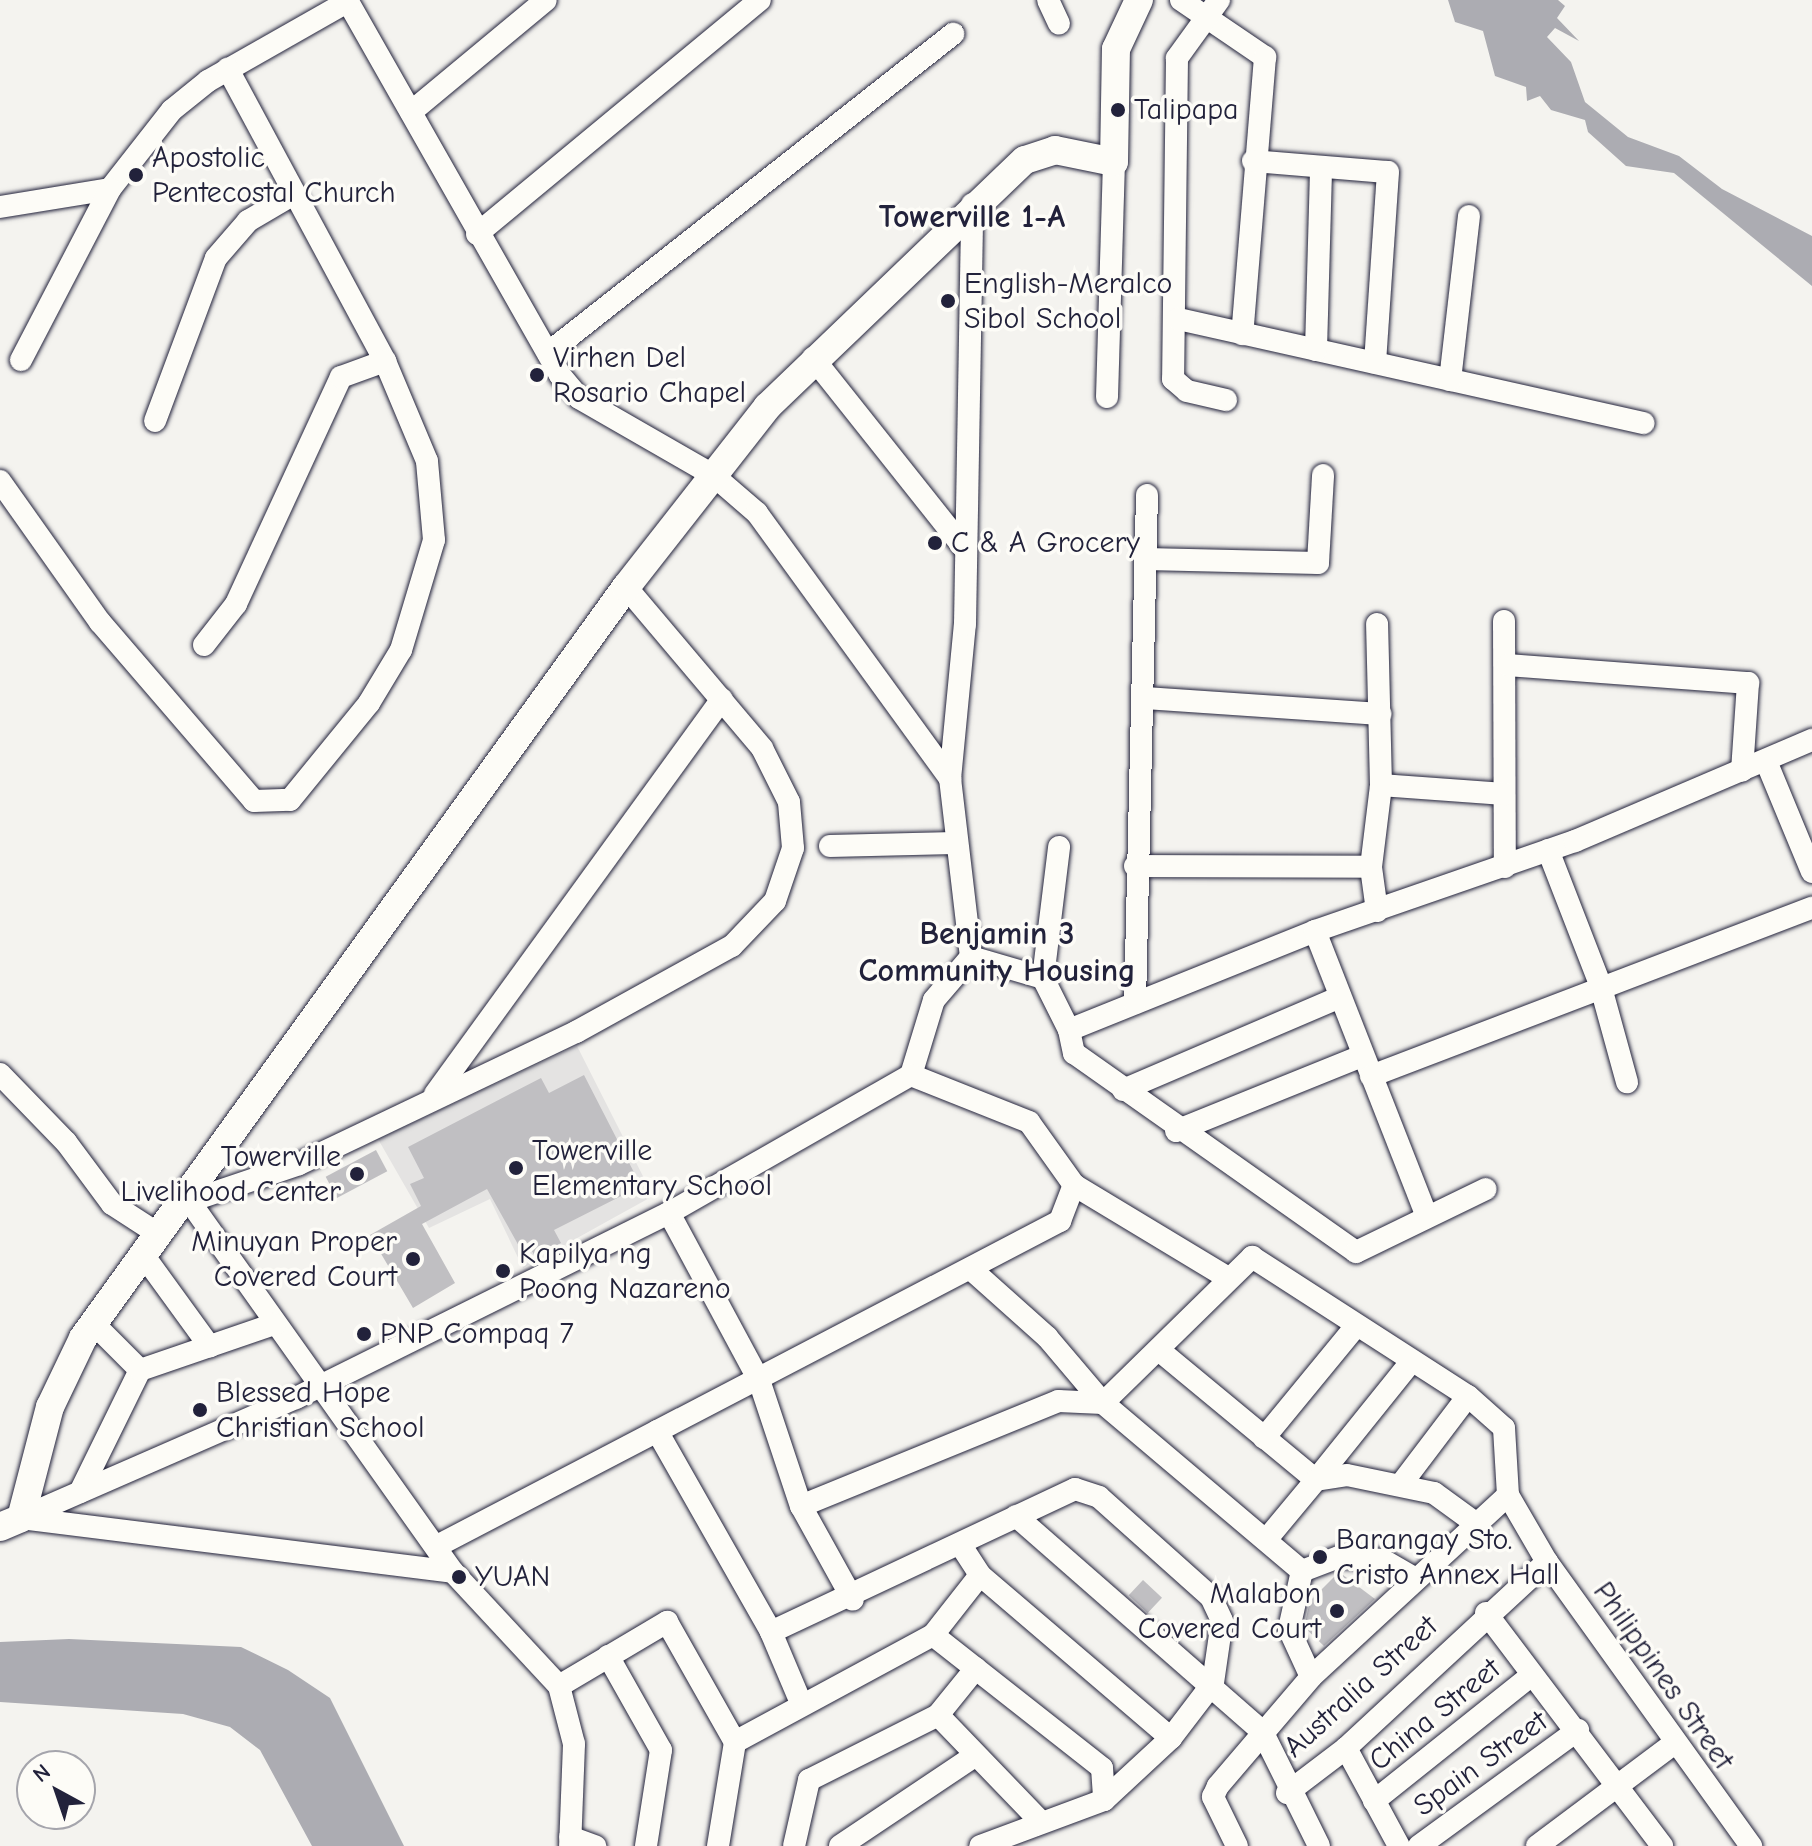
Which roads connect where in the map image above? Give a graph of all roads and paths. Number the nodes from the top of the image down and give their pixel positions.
1 (546, 0) edge
2 (760, 0) edge
3 (1048, 0) edge
4 (1139, 0) edge
5 (1181, 0) edge
6 (347, 1) edge
7 (1213, 8) edge
8 (1059, 24) dead end
9 (953, 34) dead end
10 (228, 69) junction
11 (411, 112) junction
12 (1253, 161) junction
13 (1114, 162) junction
14 (1321, 167) junction
15 (110, 189) junction
16 (294, 194) junction
17 (972, 204) junction
18 (0, 207) edge
19 (1469, 216) dead end
20 (477, 234) junction
21 (1178, 319) junction
22 (1242, 334) junction
23 (1316, 350) junction
24 (548, 353) junction
25 (813, 358) junction
26 (21, 360) dead end
27 (385, 361) junction
28 (1375, 363) junction
29 (1450, 380) junction
30 (1107, 397) dead end
31 (1226, 400) dead end
32 (155, 421) dead end
33 (1644, 423) dead end
34 (713, 475) junction
35 (1323, 475) dead end
36 (0, 481) edge
37 (1147, 495) dead end
38 (964, 548) junction
39 (1146, 559) junction
40 (626, 587) junction
41 (1504, 621) dead end
42 (1377, 624) dead end
43 (204, 645) dead end
44 (1508, 665) junction
45 (1145, 698) junction
46 (722, 699) junction
47 (1380, 714) junction
48 (1812, 740) edge
49 (1766, 761) junction
50 (1742, 771) junction
51 (950, 779) junction
52 (1381, 785) junction
53 (1504, 794) junction
54 (954, 843) junction
55 (830, 846) dead end
56 (1059, 847) dead end
57 (1548, 850) junction
58 (1135, 866) junction
59 (1371, 867) junction
60 (1505, 867) junction
61 (1812, 872) edge
62 (1812, 908) edge
63 (1377, 911) junction
64 (1315, 931) junction
65 (971, 957) junction
66 (1043, 978) junction
67 (1600, 984) junction
68 (1340, 997) junction
69 (1135, 1003) junction
70 (1069, 1030) junction
71 (1366, 1066) junction
72 (0, 1074) edge
73 (911, 1075) junction
74 (1627, 1082) dead end
75 (1123, 1090) junction
76 (434, 1095) junction
77 (1176, 1131) junction
78 (1074, 1185) junction
79 (1486, 1189) dead end
80 (187, 1203) junction
81 (669, 1213) junction
82 (1427, 1217) junction
83 (152, 1246) junction
84 (972, 1270) junction
85 (1228, 1278) junction
86 (94, 1324) junction
87 (274, 1324) junction
88 (1356, 1326) junction
89 (210, 1347) junction
90 (1160, 1351) junction
91 (1411, 1362) junction
92 (140, 1370) junction
93 (759, 1380) junction
94 (317, 1386) junction
95 (1468, 1396) junction
96 (1103, 1403) junction
97 (657, 1431) junction
98 (1264, 1438) junction
99 (1316, 1480) junction
100 (1402, 1483) junction
101 (80, 1492) junction
102 (1508, 1495) junction
103 (801, 1506) junction
104 (1016, 1516) junction
105 (11, 1522) edge
106 (1478, 1525) junction
107 (1266, 1540) junction
108 (960, 1544) junction
109 (437, 1546) junction
110 (1547, 1562) junction
111 (1302, 1571) junction
112 (453, 1572) junction
113 (980, 1575) junction
114 (1414, 1578) junction
115 (853, 1600) junction
116 (1486, 1613) junction
117 (771, 1632) junction
118 (933, 1635) junction
119 (608, 1656) junction
120 (976, 1668) junction
121 (1532, 1675) junction
122 (1311, 1677) junction
123 (1213, 1683) junction
124 (559, 1686) junction
125 (801, 1703) junction
126 (938, 1715) junction
127 (1578, 1730) junction
128 (1262, 1731) junction
129 (1171, 1738) junction
130 (735, 1742) junction
131 (1672, 1745) junction
132 (1346, 1748) junction
133 (973, 1757) junction
134 (1619, 1786) junction
135 (1287, 1793) junction
136 (1104, 1800) junction
137 (1374, 1801) junction
138 (1039, 1820) junction
139 (570, 1841) edge
140 (1660, 1845) edge
141 (595, 1846) edge
142 (646, 1846) edge
143 (718, 1846) edge
144 (794, 1846) edge
145 (840, 1846) edge
146 (980, 1846) edge
147 (1237, 1846) edge
148 (1319, 1846) edge
149 (1399, 1846) edge
150 (1419, 1846) edge
151 (1537, 1846) edge
152 (1751, 1846) edge

1 - 11 street
2 - 20 street
3 - 8 street
4 - 13 street
5 - 7 street
6 - 10 street
6 - 11 street
7 - 12 street
7 - 21 street
9 - 24 street
10 - 15 street
10 - 16 street
11 - 20 street
12 - 14 street
12 - 22 street
13 - 17 street
13 - 30 street
14 - 23 street
14 - 28 street
15 - 18 street
15 - 26 street
16 - 27 street
16 - 32 street
17 - 25 street
17 - 38 street
19 - 29 street
20 - 24 street
21 - 22 street
21 - 31 street
22 - 23 street
23 - 28 street
24 - 34 street
25 - 34 street
25 - 38 street
27 - 36 street
27 - 43 street
28 - 29 street
29 - 33 street
34 - 40 street
34 - 51 street
35 - 39 street
37 - 39 street
38 - 51 street
39 - 45 street
40 - 46 street
40 - 80 street
41 - 44 street
42 - 47 street
44 - 50 street
44 - 53 street
45 - 47 street
45 - 58 street
46 - 76 street
46 - 76 street
47 - 52 street
48 - 49 street
49 - 50 street
49 - 61 street
50 - 57 street
51 - 54 street
52 - 53 street
52 - 59 street
53 - 60 street
54 - 55 street
54 - 65 street
56 - 66 street
57 - 60 street
57 - 67 street
58 - 59 street
58 - 69 street
59 - 63 street
60 - 63 street
62 - 67 street
63 - 64 street
64 - 68 street
64 - 69 street
65 - 66 street
65 - 73 street
66 - 70 street
67 - 71 street
67 - 74 street
68 - 71 street
68 - 75 street
69 - 70 street
70 - 75 street
71 - 77 street
71 - 82 street
72 - 83 street
73 - 78 street
73 - 81 street
75 - 77 street
76 - 80 street
77 - 82 street
78 - 84 street
78 - 85 street
79 - 82 street
80 - 83 street
80 - 87 street
81 - 93 street
81 - 94 street
83 - 86 street
83 - 89 street
84 - 93 street
84 - 96 street
85 - 88 street
85 - 90 street
86 - 92 street
86 - 105 street
87 - 89 street
87 - 94 street
88 - 91 street
88 - 98 street
89 - 92 street
90 - 96 street
90 - 98 street
91 - 95 street
91 - 99 street
92 - 101 street
93 - 97 street
93 - 103 street
94 - 101 street
94 - 109 street
95 - 100 street
95 - 102 street
96 - 103 street
96 - 107 street
97 - 109 street
97 - 117 street
98 - 99 street
99 - 100 street
99 - 107 street
100 - 106 street
101 - 105 street
102 - 106 street
102 - 110 street, Philippines Street
103 - 115 street
104 - 108 street
104 - 123 street
104 - 123 street
105 - 112 street
106 - 114 street
107 - 111 street
108 - 113 street
108 - 115 street
109 - 112 street
110 - 116 street, Australia Street
110 - 131 street, Philippines Street
111 - 114 street
111 - 122 street
112 - 124 street
113 - 118 street
113 - 129 street
114 - 122 street
115 - 117 street
116 - 121 street
116 - 132 street, Australia Street
117 - 125 street
118 - 120 street
118 - 125 street
119 - 124 street
119 - 130 street
119 - 142 street
120 - 126 street
120 - 136 street
121 - 127 street
121 - 137 street, China Street
122 - 128 street
123 - 128 street
123 - 129 street
124 - 139 street
125 - 130 street
126 - 133 street
126 - 144 street
127 - 134 street
127 - 150 street, Spain Street
128 - 135 street
128 - 147 street
129 - 136 street
130 - 143 street
131 - 134 street
131 - 152 street, Philippines Street
132 - 135 street, Australia Street
132 - 137 street
133 - 138 street
133 - 145 street
134 - 140 street
134 - 151 street
135 - 148 street
136 - 138 street
137 - 149 street
138 - 146 street
139 - 141 street

